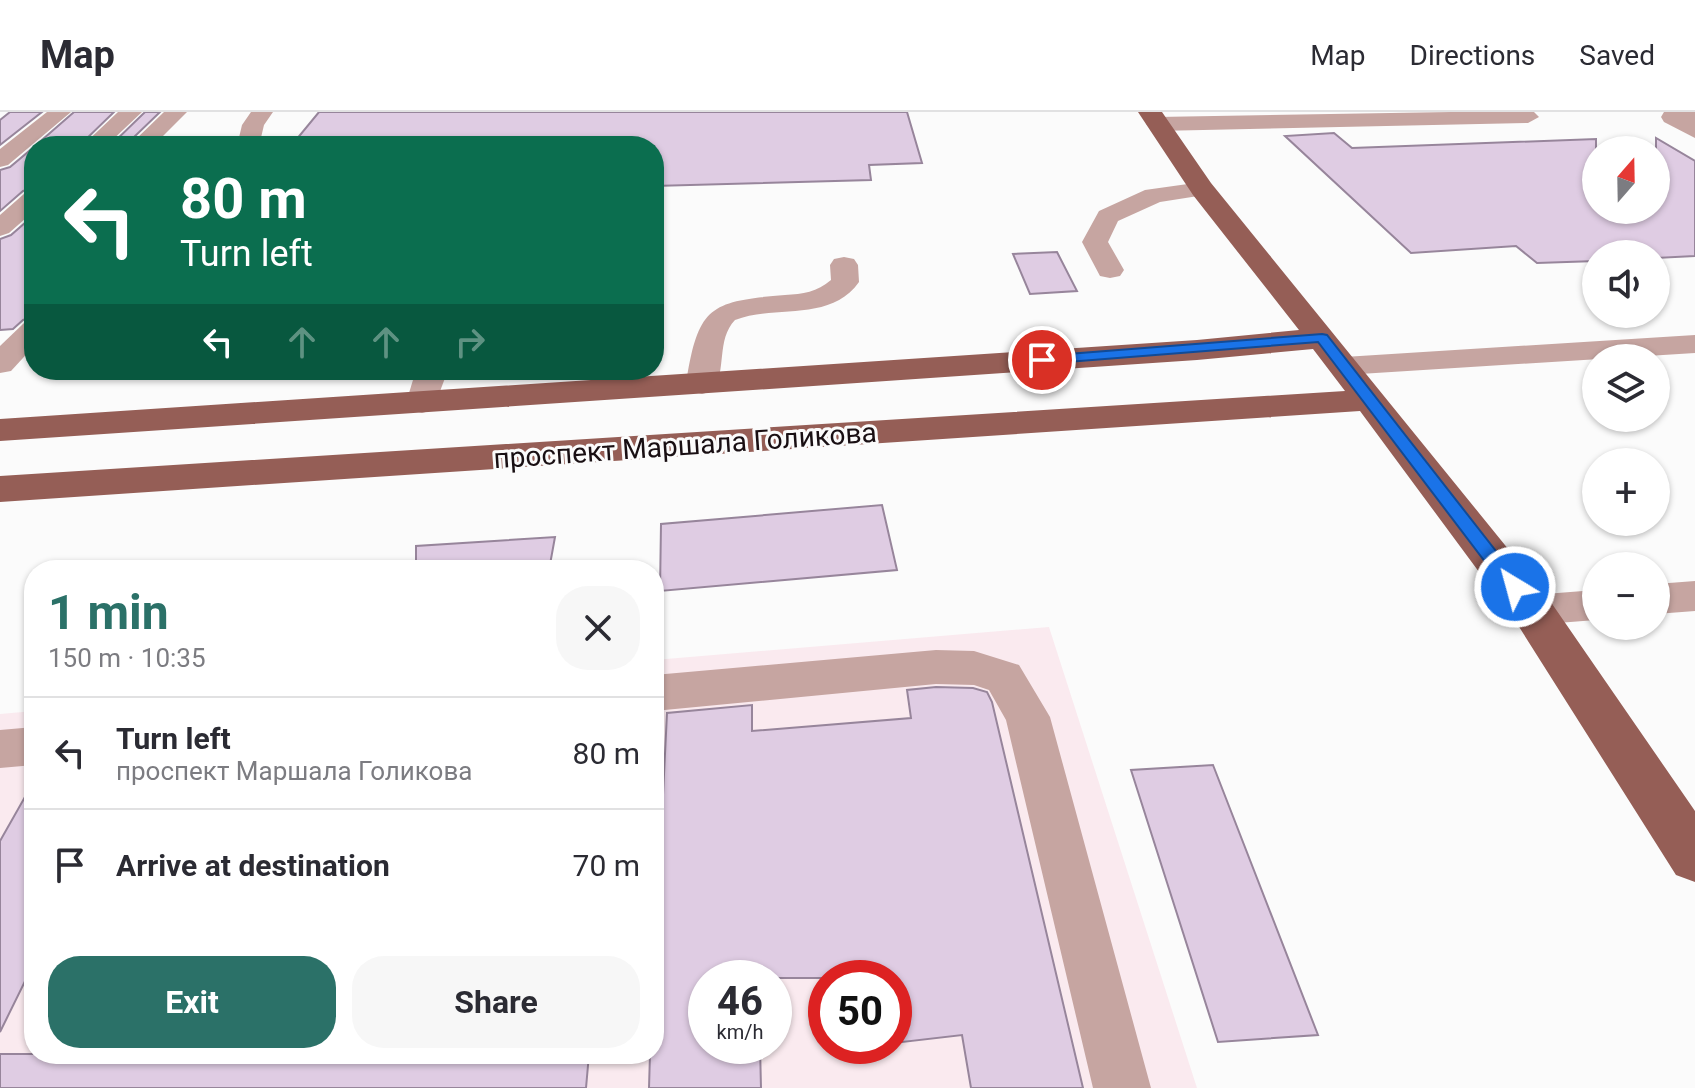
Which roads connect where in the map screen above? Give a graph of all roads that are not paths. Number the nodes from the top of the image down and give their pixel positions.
1 (60, 112) edge
2 (131, 112) edge
3 (176, 112) edge
4 (262, 112) edge
5 (1528, 117) dead end
6 (1695, 117) edge
7 (1153, 118) edge
8 (1695, 131) edge
9 (30, 136) edge
10 (104, 136) edge
11 (150, 136) edge
12 (250, 136) edge
13 (24, 141) edge
14 (0, 160) edge
15 (1202, 189) junction
16 (24, 207) edge
17 (0, 228) edge
18 (844, 265) dead end
19 (1110, 270) dead end
20 (1690, 350) edge
21 (1333, 352) junction
22 (702, 384) junction
23 (427, 386) edge
24 (1370, 400) junction
25 (134, 422) junction
26 (0, 430) edge
27 (93, 485) junction
28 (0, 489) edge
29 (1695, 596) edge
30 (1670, 598) edge
31 (1582, 606) edge
32 (1532, 610) junction
33 (664, 692) edge
34 (24, 747) edge
35 (0, 749) edge
36 (1695, 857) edge
37 (1122, 1088) edge

1 - 9 street
2 - 10 street
3 - 11 street
4 - 12 street
5 - 7 street
6 - 8 street
7 - 15 main road
13 - 14 street
15 - 19 street
15 - 21 main road
16 - 17 street
18 - 22 street
20 - 21 street
21 - 22 main road
21 - 24 main road
22 - 23 main road
23 - 25 main road
24 - 27 main road, проспект Маршала Голикова
24 - 32 main road
25 - 26 main road
25 - 27 main road
27 - 28 main road, проспект Маршала Голикова
29 - 30 street
31 - 32 street
32 - 36 main road
33 - 37 street
34 - 35 street

